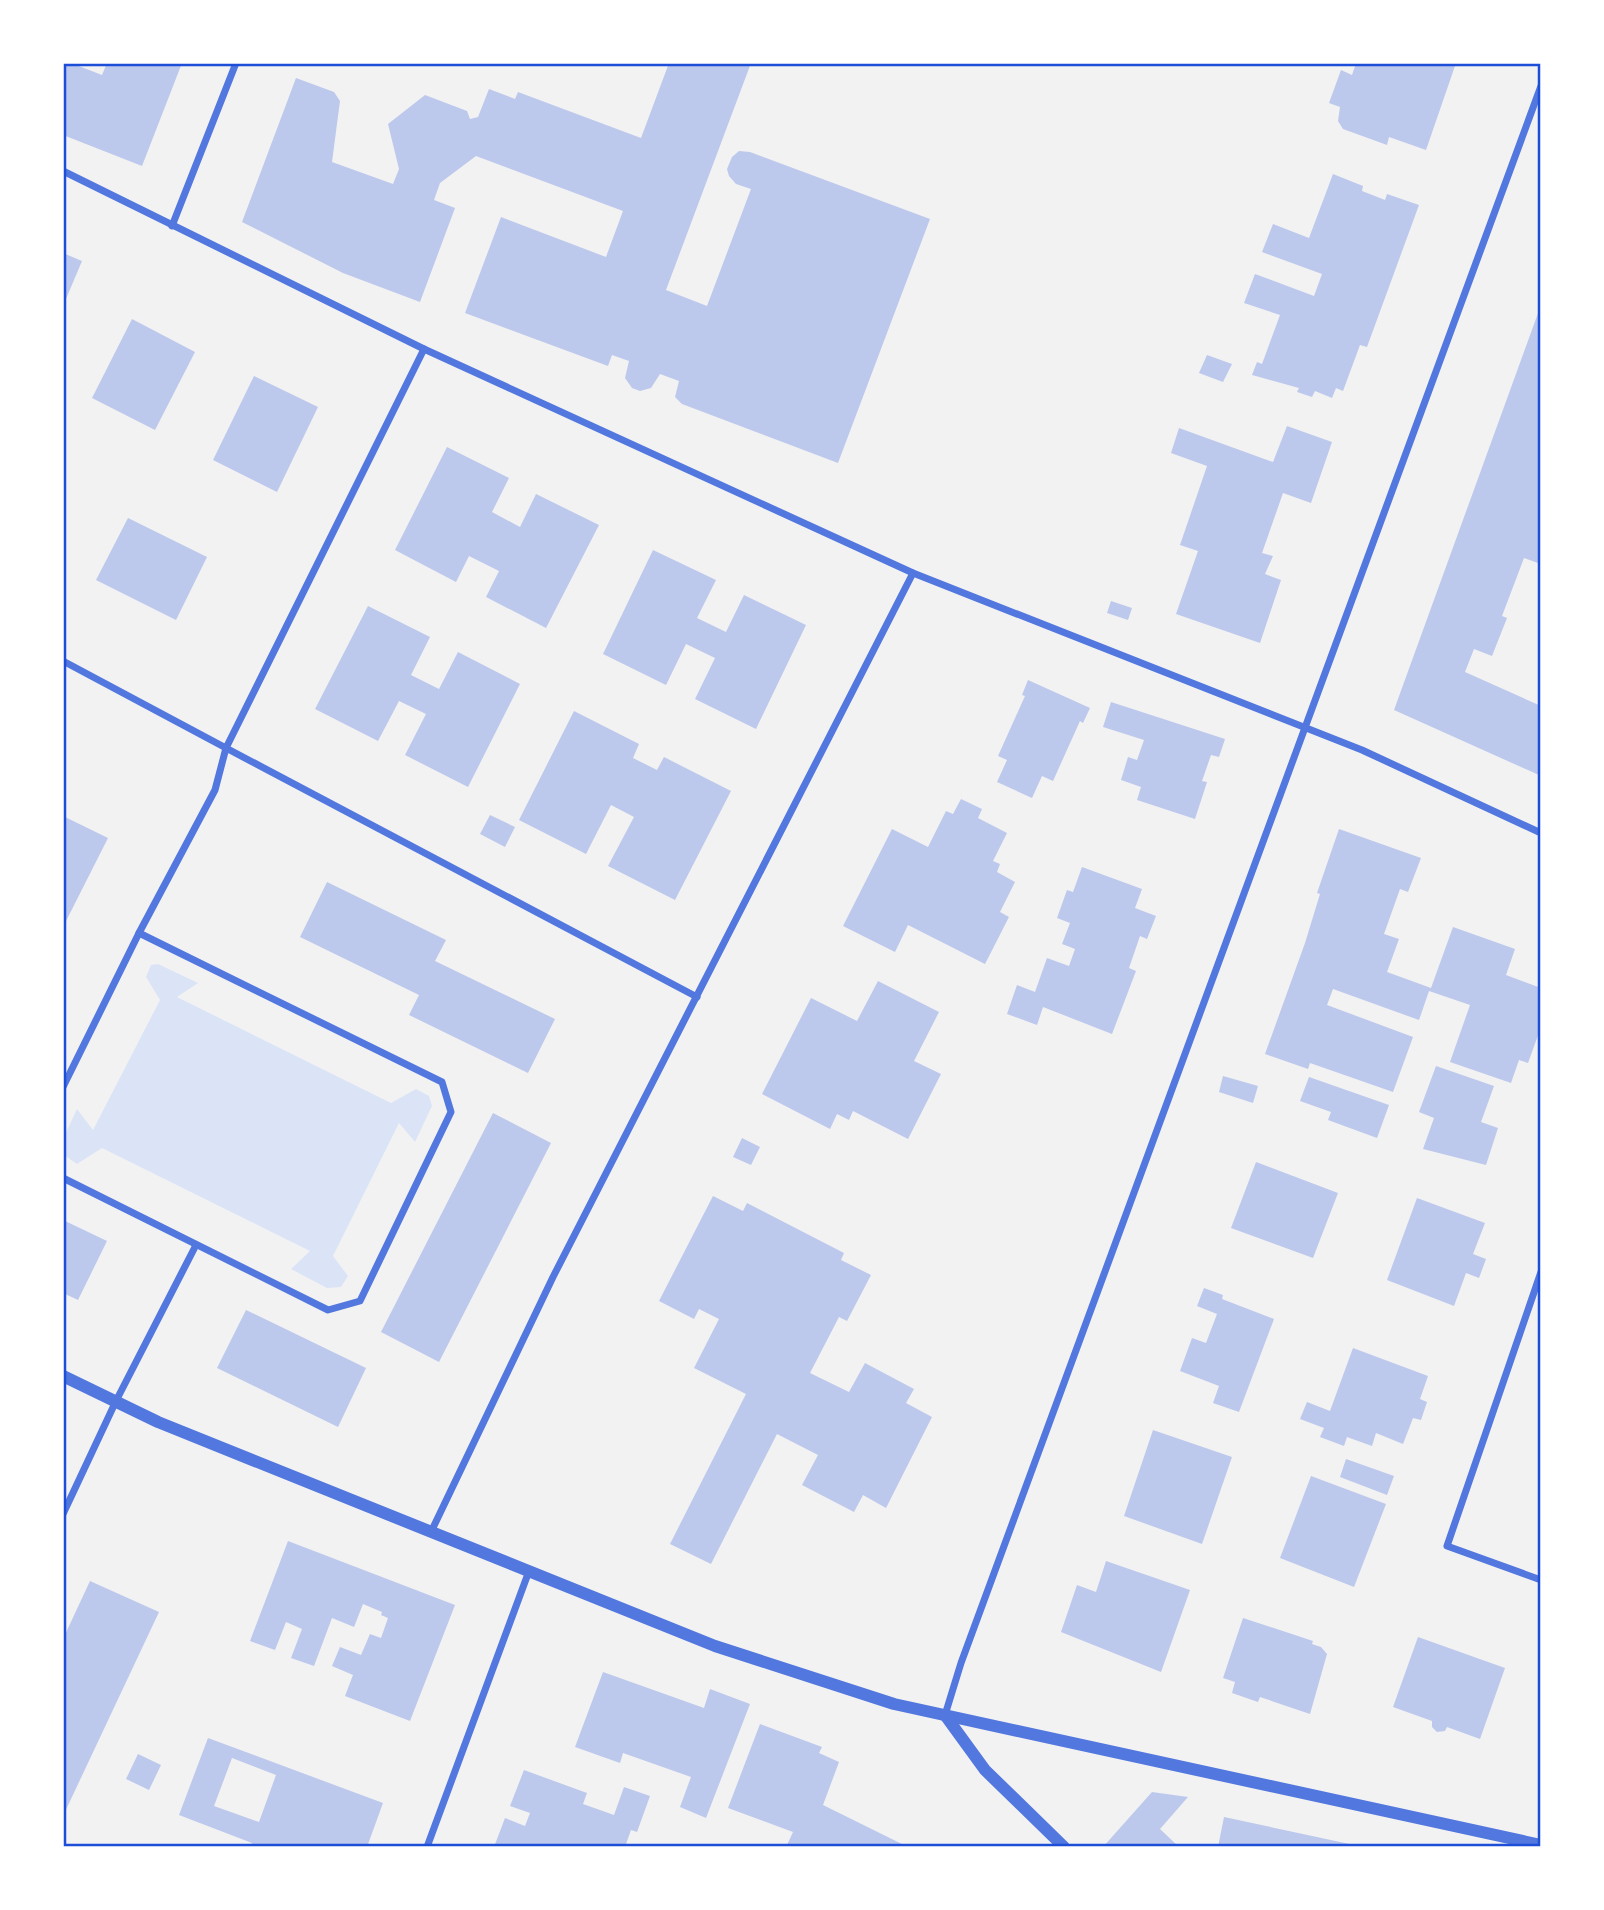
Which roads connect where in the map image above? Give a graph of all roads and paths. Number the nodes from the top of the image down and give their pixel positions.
1 (236, 63) edge
2 (1541, 86) edge
3 (63, 171) edge
4 (172, 226) junction
5 (424, 349) junction
6 (913, 573) junction
7 (63, 661) edge
8 (1304, 727) junction
9 (226, 748) junction
10 (1541, 833) edge
11 (139, 933) junction
12 (697, 997) junction
13 (63, 1087) edge
14 (63, 1178) edge
15 (196, 1245) junction
16 (1541, 1272) edge
17 (63, 1376) edge
18 (116, 1401) junction
19 (63, 1514) edge
20 (431, 1532) junction
21 (529, 1572) junction
22 (1541, 1580) edge
23 (945, 1715) junction
24 (1541, 1845) edge
25 (427, 1847) edge
26 (1064, 1847) edge

1 - 4 street
2 - 8 street
3 - 4 street
4 - 5 street
5 - 6 street
5 - 9 street
6 - 8 street
6 - 12 street
7 - 9 street
8 - 10 street
8 - 23 street
9 - 11 street
9 - 12 street
11 - 13 street
11 - 15 street
12 - 20 street
14 - 15 street
15 - 18 street
16 - 22 street
17 - 18 street
18 - 19 street
18 - 20 street
20 - 21 street
21 - 23 street
21 - 25 street
23 - 24 street
23 - 26 street

